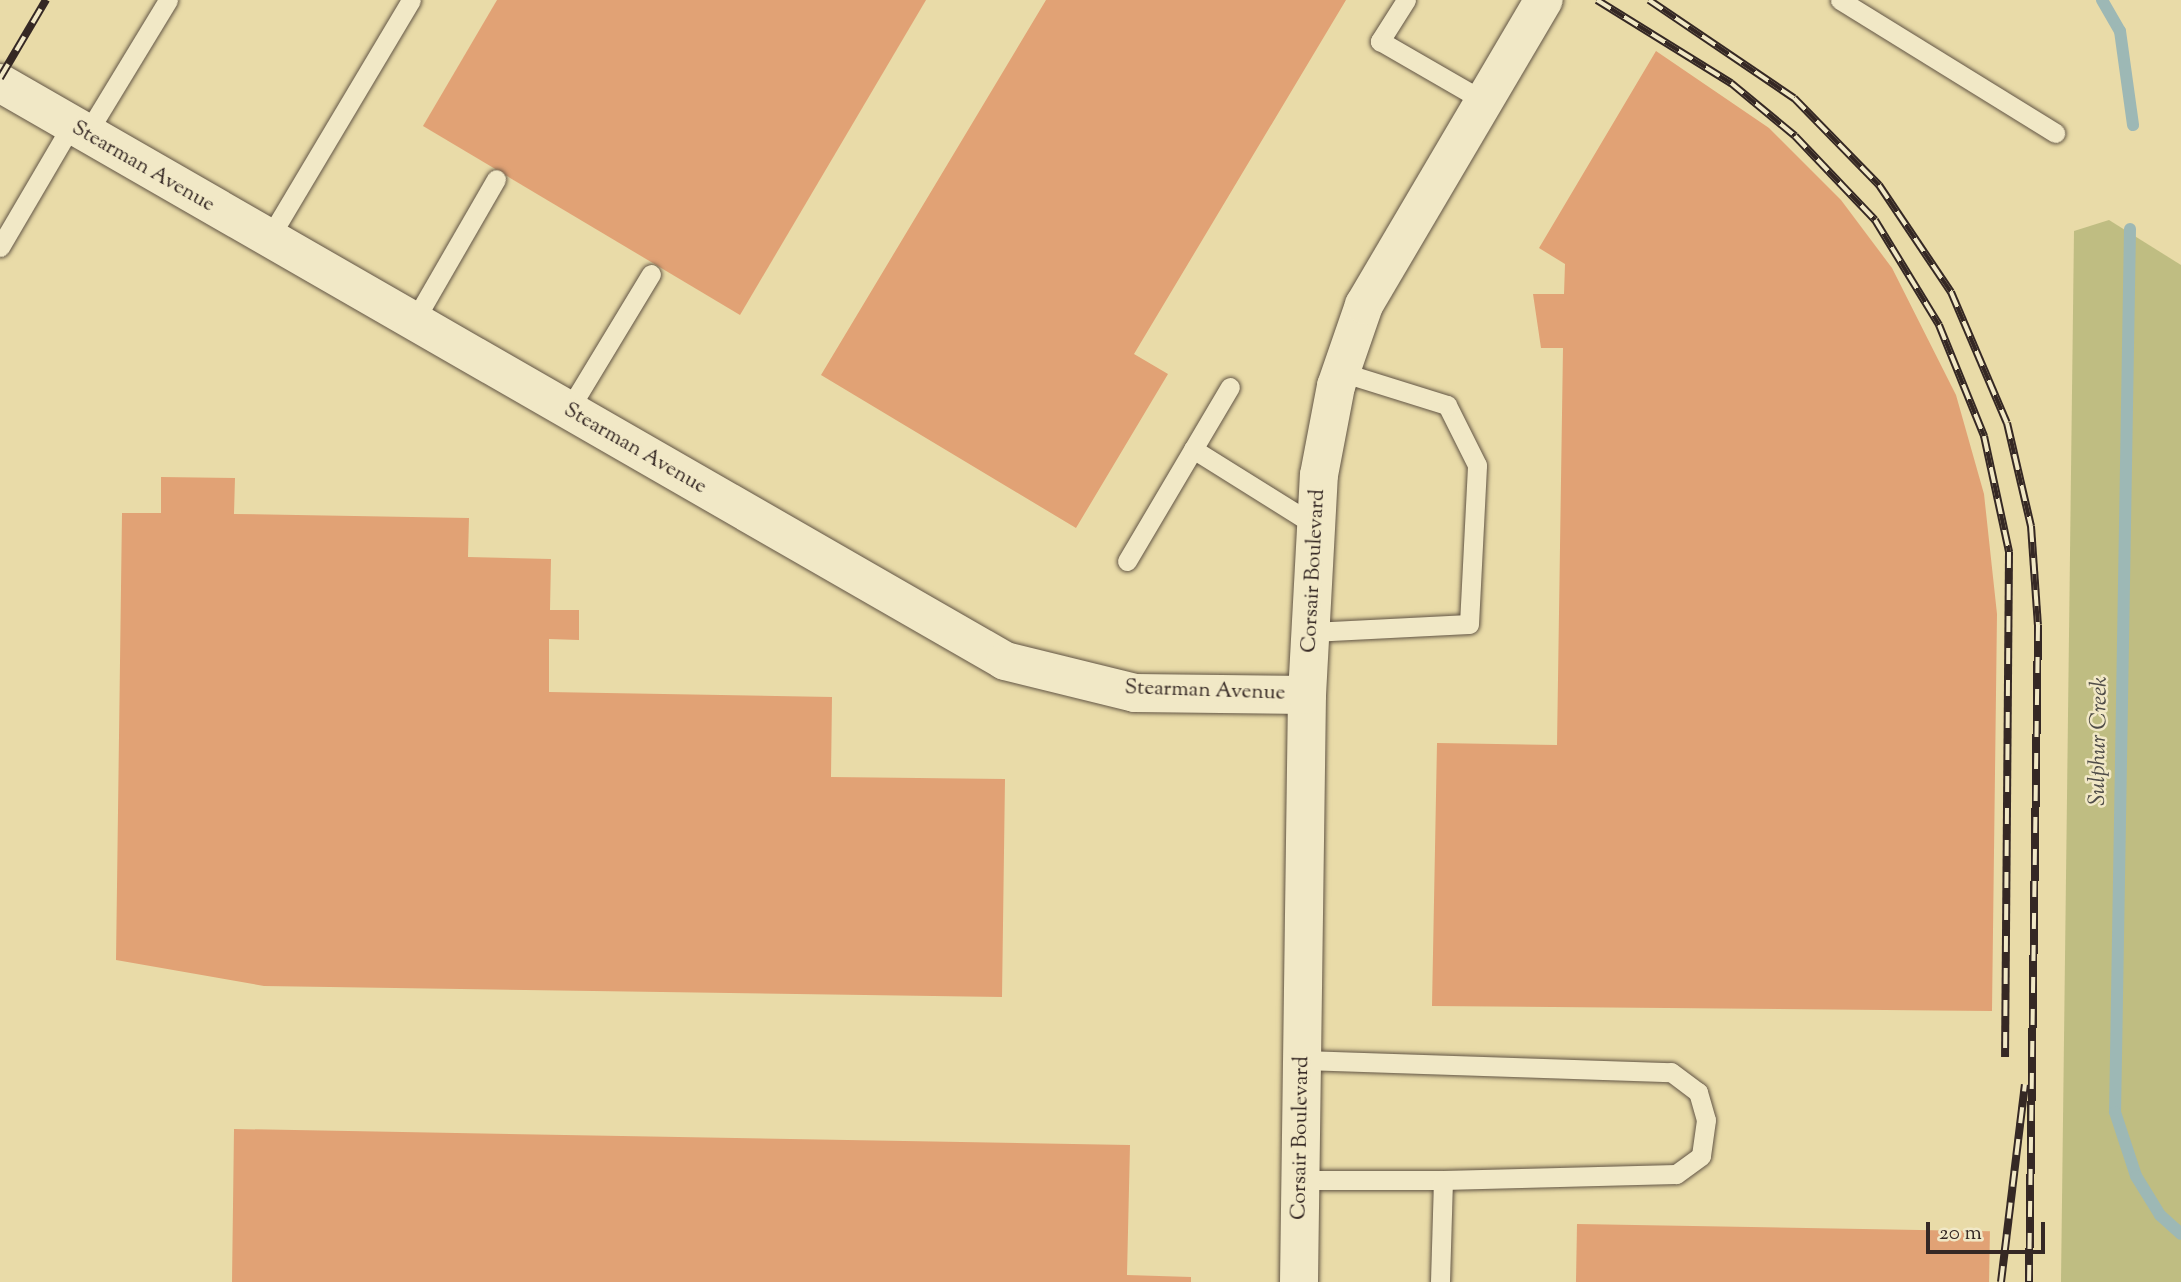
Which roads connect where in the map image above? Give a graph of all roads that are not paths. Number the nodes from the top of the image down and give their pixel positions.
1 (168, 0) edge
2 (411, 0) edge
3 (1406, 0) edge
4 (1544, 0) edge
5 (1840, 0) edge
6 (0, 83) edge
7 (1484, 101) junction
8 (79, 131) junction
9 (2055, 133) dead end
10 (496, 179) dead end
11 (268, 240) junction
12 (0, 247) edge
13 (651, 274) dead end
14 (413, 323) junction
15 (1341, 372) junction
16 (1230, 387) dead end
17 (568, 411) junction
18 (1193, 449) junction
19 (1316, 526) junction
20 (1127, 561) dead end
21 (1311, 632) junction
22 (1307, 695) junction
23 (1303, 1060) junction
24 (1300, 1180) junction
25 (1443, 1180) junction
26 (1299, 1282) edge
27 (1440, 1282) edge

1 - 8 lane
2 - 11 lane
3 - 7 lane
4 - 7 street, Corsair Boulevard
5 - 9 lane
6 - 8 street, Stearman Avenue
7 - 15 street, Corsair Boulevard
8 - 11 street, Stearman Avenue
8 - 12 lane
10 - 14 lane
11 - 14 street, Stearman Avenue
13 - 17 lane
14 - 17 street, Stearman Avenue
15 - 19 street, Corsair Boulevard
15 - 21 lane
16 - 18 lane
17 - 22 street, Stearman Avenue
18 - 19 lane
18 - 20 lane
19 - 21 street, Corsair Boulevard
21 - 22 street, Corsair Boulevard
22 - 23 street, Corsair Boulevard
23 - 24 street, Corsair Boulevard
23 - 25 lane
24 - 25 lane
24 - 26 street, Corsair Boulevard
25 - 27 lane

